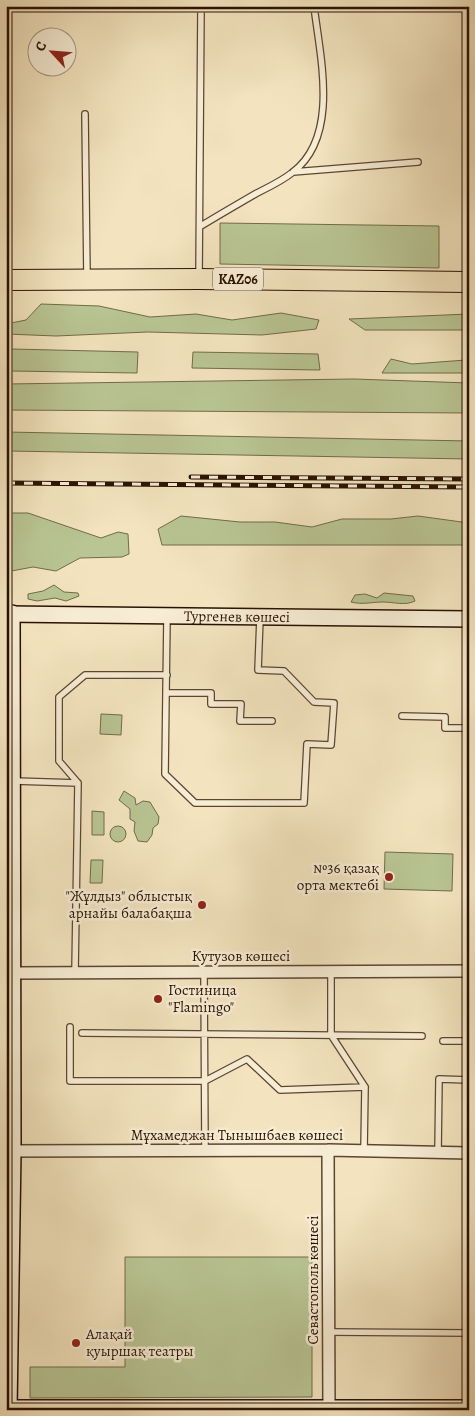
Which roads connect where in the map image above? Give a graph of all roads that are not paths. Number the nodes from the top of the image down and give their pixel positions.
1 (201, 6) edge
2 (314, 6) edge
3 (85, 114) dead end
4 (418, 162) dead end
5 (293, 172) junction
6 (201, 226) junction
7 (87, 279) junction
8 (199, 279) junction
9 (6, 280) edge
10 (469, 282) edge
11 (8, 612) edge
12 (167, 616) junction
13 (260, 617) junction
14 (469, 619) edge
15 (9, 651) edge
16 (167, 675) junction
17 (166, 693) junction
18 (402, 716) dead end
19 (272, 721) dead end
20 (469, 728) edge
21 (12, 781) junction
22 (78, 783) junction
23 (204, 971) junction
24 (469, 971) edge
25 (75, 972) junction
26 (331, 972) junction
27 (12, 973) junction
28 (70, 1027) dead end
29 (82, 1032) dead end
30 (204, 1034) junction
31 (331, 1035) junction
32 (422, 1036) dead end
33 (443, 1041) dead end
34 (469, 1042) edge
35 (469, 1080) edge
36 (205, 1081) junction
37 (365, 1087) junction
38 (205, 1150) junction
39 (328, 1150) junction
40 (364, 1150) junction
41 (10, 1151) edge
42 (438, 1152) junction
43 (469, 1153) edge
44 (9, 1246) edge
45 (329, 1332) junction
46 (469, 1333) edge
47 (8, 1408) edge
48 (469, 1408) edge
49 (166, 1409) edge
50 (329, 1409) edge

1 - 6 lane
2 - 5 lane
3 - 7 lane
4 - 5 lane
5 - 6 lane
6 - 8 lane
7 - 8 highway, KАZ06
7 - 9 highway, KАZ06
8 - 10 highway, KАZ06
11 - 12 main road, Тургенев көшесі
11 - 15 main road
12 - 13 main road, Тургенев көшесі
12 - 16 lane
13 - 14 main road, Тургенев көшесі
13 - 17 lane
15 - 21 main road
16 - 17 lane
16 - 22 lane
17 - 19 lane
18 - 20 lane
21 - 22 lane
21 - 27 main road
22 - 25 lane
23 - 25 street, Кутузов көшесі
23 - 26 street, Кутузов көшесі
23 - 30 lane
24 - 26 street, Кутузов көшесі
25 - 27 street, Кутузов көшесі
26 - 31 lane
27 - 41 main road
28 - 36 lane
29 - 30 lane
30 - 31 lane
30 - 36 lane
31 - 32 lane
31 - 37 lane
33 - 34 lane
35 - 42 lane
36 - 37 lane
36 - 38 lane
37 - 40 lane
38 - 39 street, Мұхамеджан Тынышбаев көшесі
38 - 41 street, Мұхамеджан Тынышбаев көшесі
39 - 40 street, Мұхамеджан Тынышбаев көшесі
39 - 45 street, Севастополь көшесі
40 - 42 street, Мұхамеджан Тынышбаев көшесі
41 - 44 main road
42 - 43 street, Мұхамеджан Тынышбаев көшесі
44 - 47 main road
45 - 46 lane
45 - 50 street, Севастополь көшесі
47 - 49 main road
48 - 50 main road
49 - 50 main road

